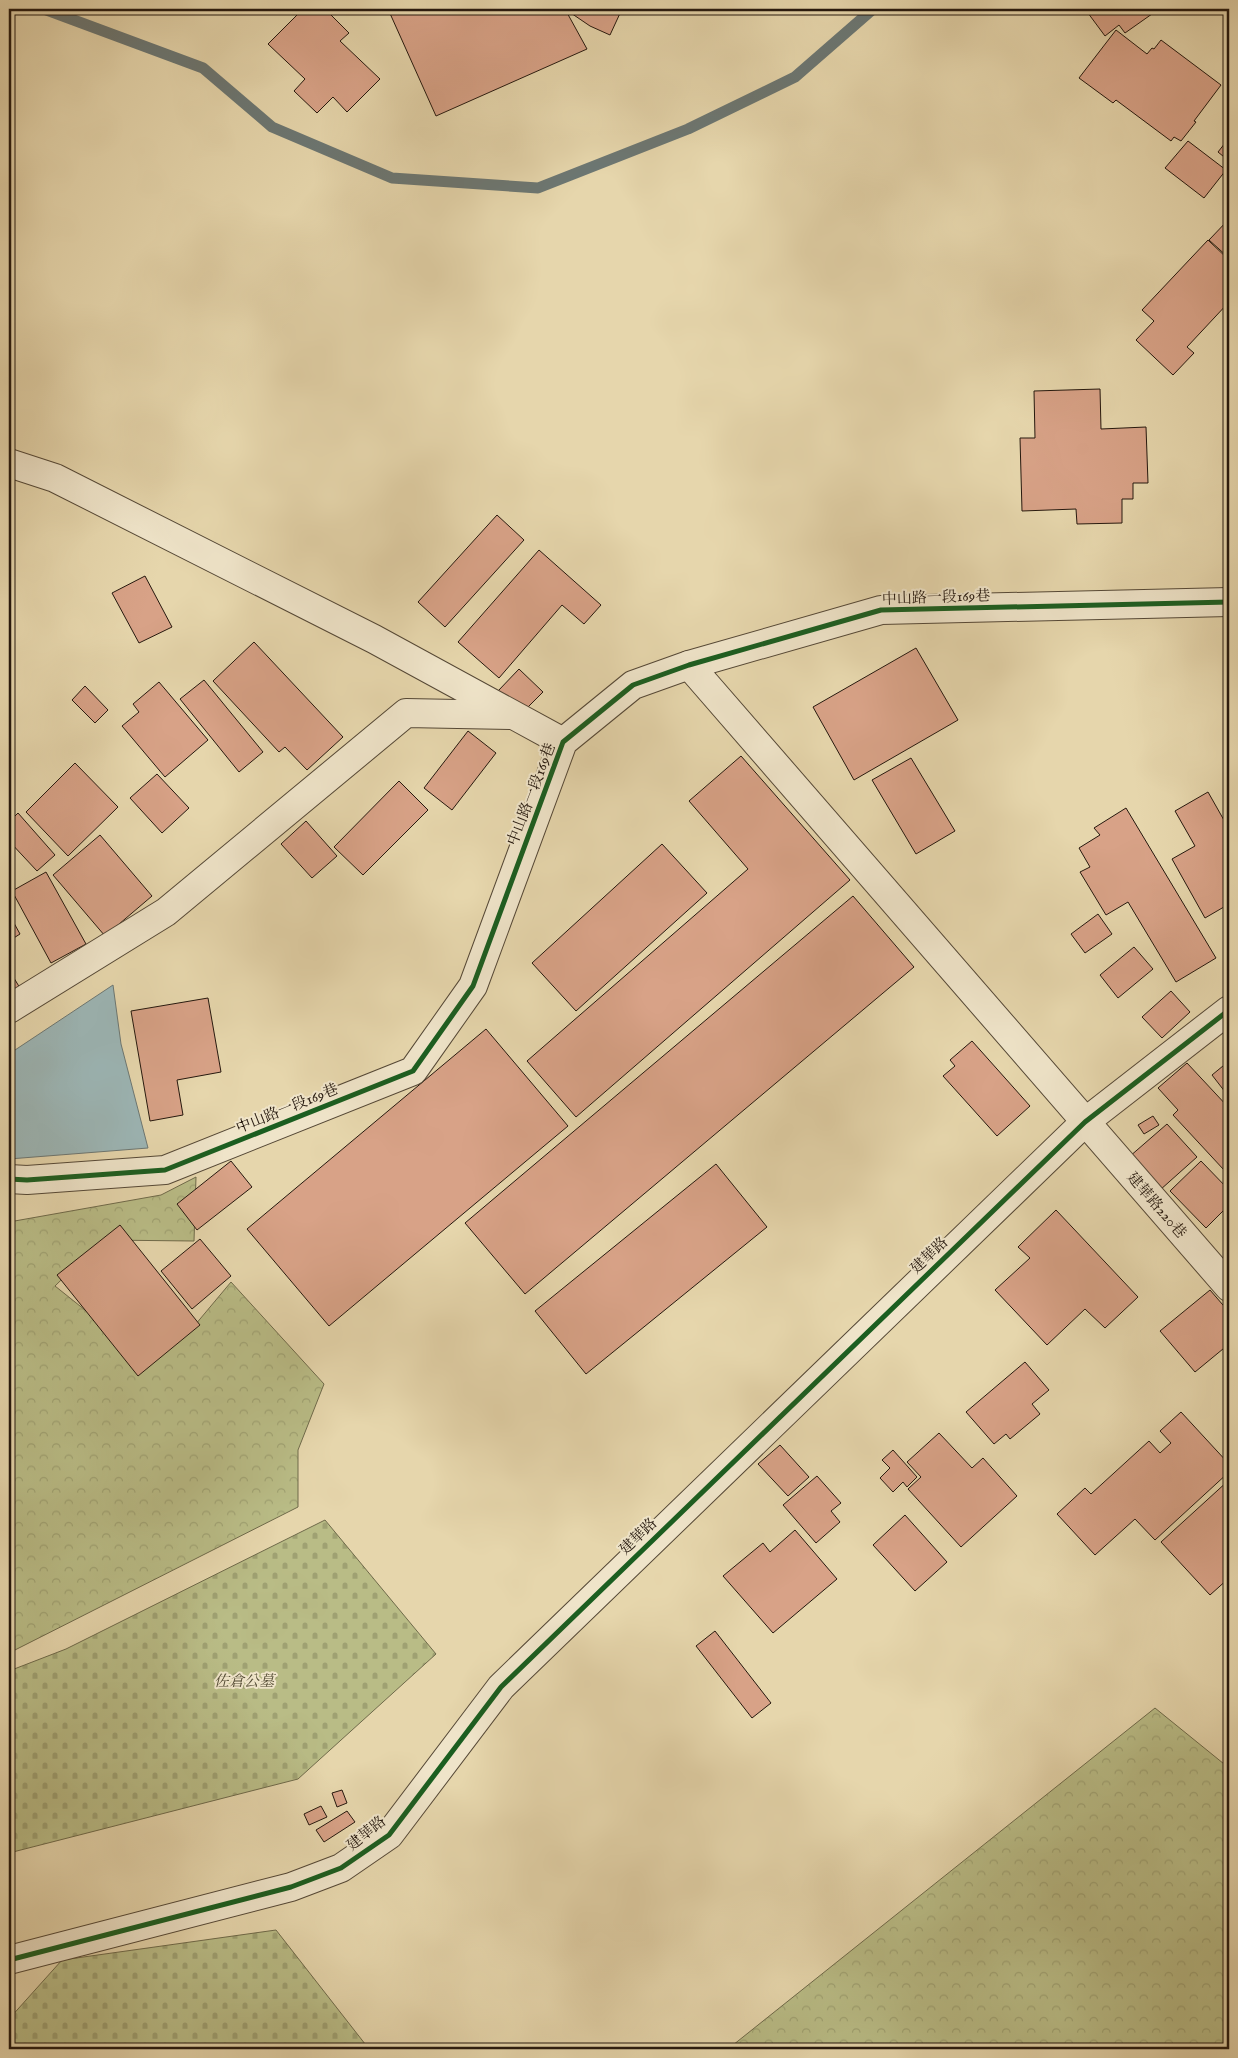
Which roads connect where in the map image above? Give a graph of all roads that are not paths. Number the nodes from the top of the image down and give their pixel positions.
1 (9, 463) edge
2 (1229, 602) edge
3 (689, 665) junction
4 (514, 715) junction
5 (563, 742) junction
6 (9, 1009) edge
7 (1229, 1010) edge
8 (1085, 1122) junction
9 (9, 1179) edge
10 (1229, 1287) edge
11 (9, 1960) edge

1 - 4 street
2 - 3 street, 中山路一段169巷
3 - 5 street, 中山路一段169巷
3 - 8 street, 建華路220巷
4 - 5 street
4 - 6 street
5 - 9 street, 中山路一段169巷
7 - 8 street, 建華路
8 - 10 street, 建華路220巷
8 - 11 street, 建華路

